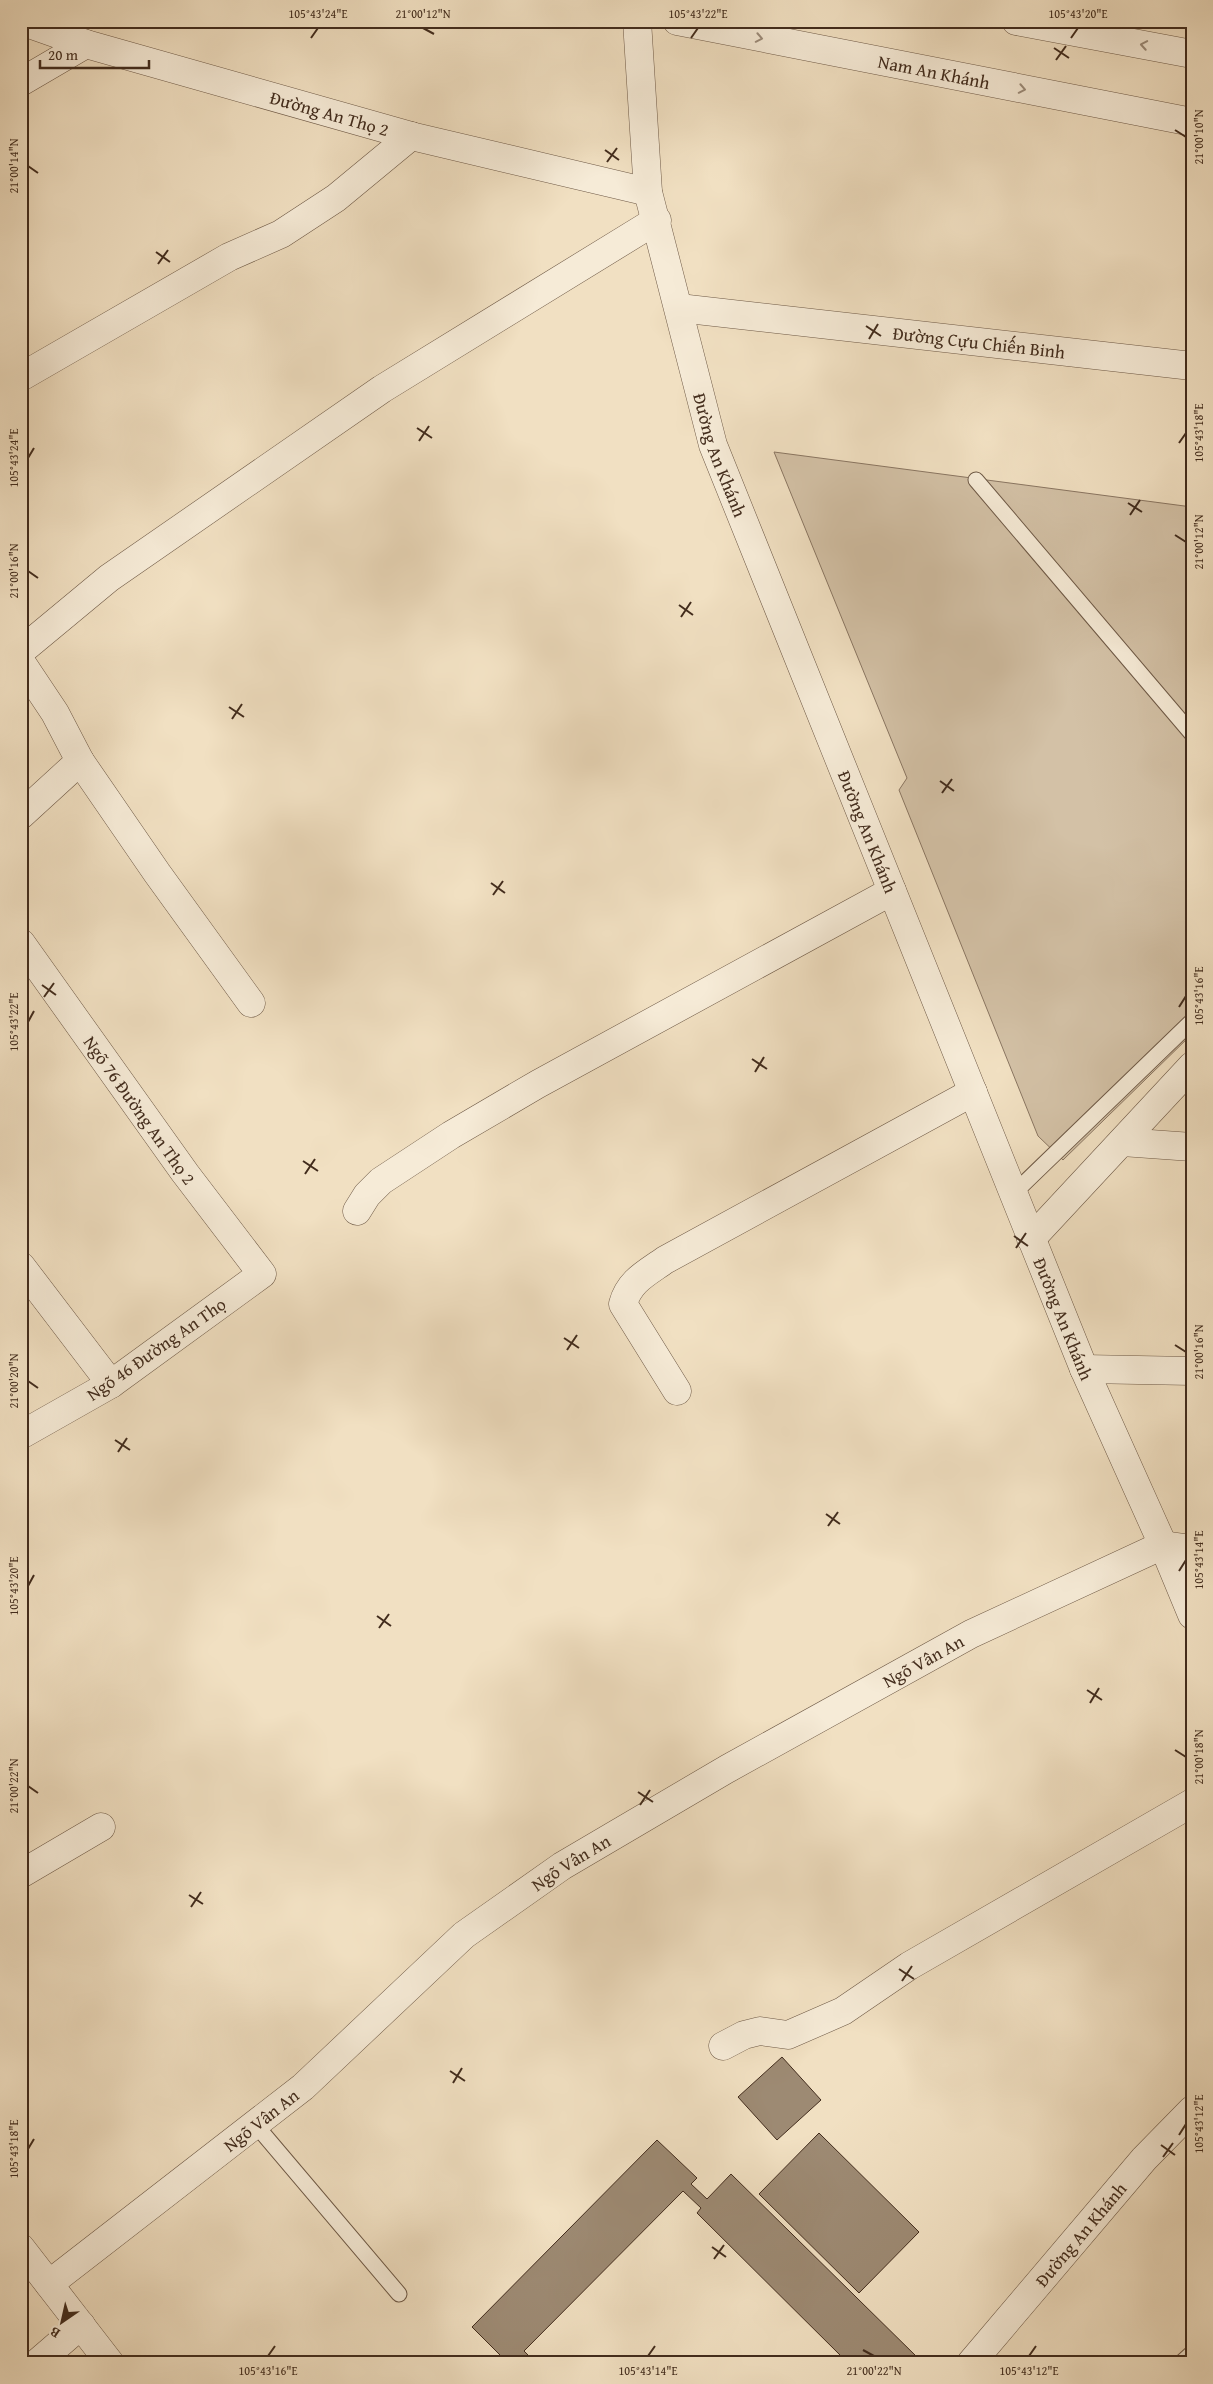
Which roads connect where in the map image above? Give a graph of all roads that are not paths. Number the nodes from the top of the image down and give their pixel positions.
1 (637, 21) edge
2 (677, 21) edge
3 (1016, 21) edge
4 (21, 22) edge
5 (86, 44) junction
6 (1192, 54) edge
7 (21, 82) edge
8 (1192, 122) edge
9 (411, 136) junction
10 (648, 192) junction
11 (657, 220) junction
12 (679, 308) junction
13 (1192, 366) edge
14 (21, 377) edge
15 (976, 480) dead end
16 (21, 651) edge
17 (21, 662) edge
18 (1192, 734) edge
19 (80, 761) junction
20 (21, 815) edge
21 (892, 891) junction
22 (21, 943) edge
23 (251, 1003) dead end
24 (1192, 1020) edge
25 (1192, 1066) edge
26 (973, 1092) junction
27 (1122, 1142) junction
28 (1192, 1147) edge
29 (1013, 1194) junction
30 (357, 1211) dead end
31 (1031, 1239) junction
32 (21, 1266) edge
33 (262, 1274) joint
34 (1084, 1369) junction
35 (1192, 1371) edge
36 (111, 1384) junction
37 (677, 1391) dead end
38 (21, 1435) edge
39 (1163, 1545) junction
40 (1192, 1549) edge
41 (1192, 1615) edge
42 (1192, 1803) edge
43 (101, 1827) dead end
44 (21, 1874) edge
45 (723, 2046) dead end
46 (1192, 2110) edge
47 (255, 2124) junction
48 (21, 2248) edge
49 (49, 2284) junction
50 (399, 2294) dead end
51 (81, 2326) junction
52 (1192, 2353) edge
53 (37, 2363) edge
54 (110, 2363) edge
55 (971, 2363) edge
56 (1181, 2363) edge

1 - 10 street, Đường An Khánh
2 -> 8 street, Nam An Khánh
6 -> 3 street
4 - 5 street, Đường An Thọ 2
5 - 7 street
5 - 9 street, Đường An Thọ 2
9 - 10 street, Đường An Thọ 2
9 - 14 street
10 - 11 street, Đường An Khánh
11 - 12 street, Đường An Khánh
11 - 16 street
12 - 13 street, Đường Cựu Chiến Binh
12 - 21 street, Đường An Khánh
15 - 18 lane
17 - 19 street
19 - 20 street
19 - 23 street
21 - 26 street, Đường An Khánh
21 - 30 street
22 - 33 street, Ngõ 76 Đường An Thọ 2
24 - 29 lane
25 - 27 street
26 - 29 street, Đường An Khánh
26 - 37 street
27 - 28 street
27 - 31 street
29 - 31 street, Đường An Khánh
31 - 34 street, Đường An Khánh
32 - 36 street
33 - 36 street, Ngõ 46 Đường An Thọ
34 - 35 street
34 - 39 street, Đường An Khánh
36 - 38 street, Ngõ 46 Đường An Thọ
39 - 40 street
39 - 41 street, Đường An Khánh
39 - 47 street, Ngõ Vân An
42 - 45 street
43 - 44 street
46 - 55 street, Đường An Khánh
47 - 49 street, Ngõ Vân An
47 - 50 lane
48 - 49 street
49 - 51 street
51 - 53 street
51 - 54 street
52 - 56 lane

